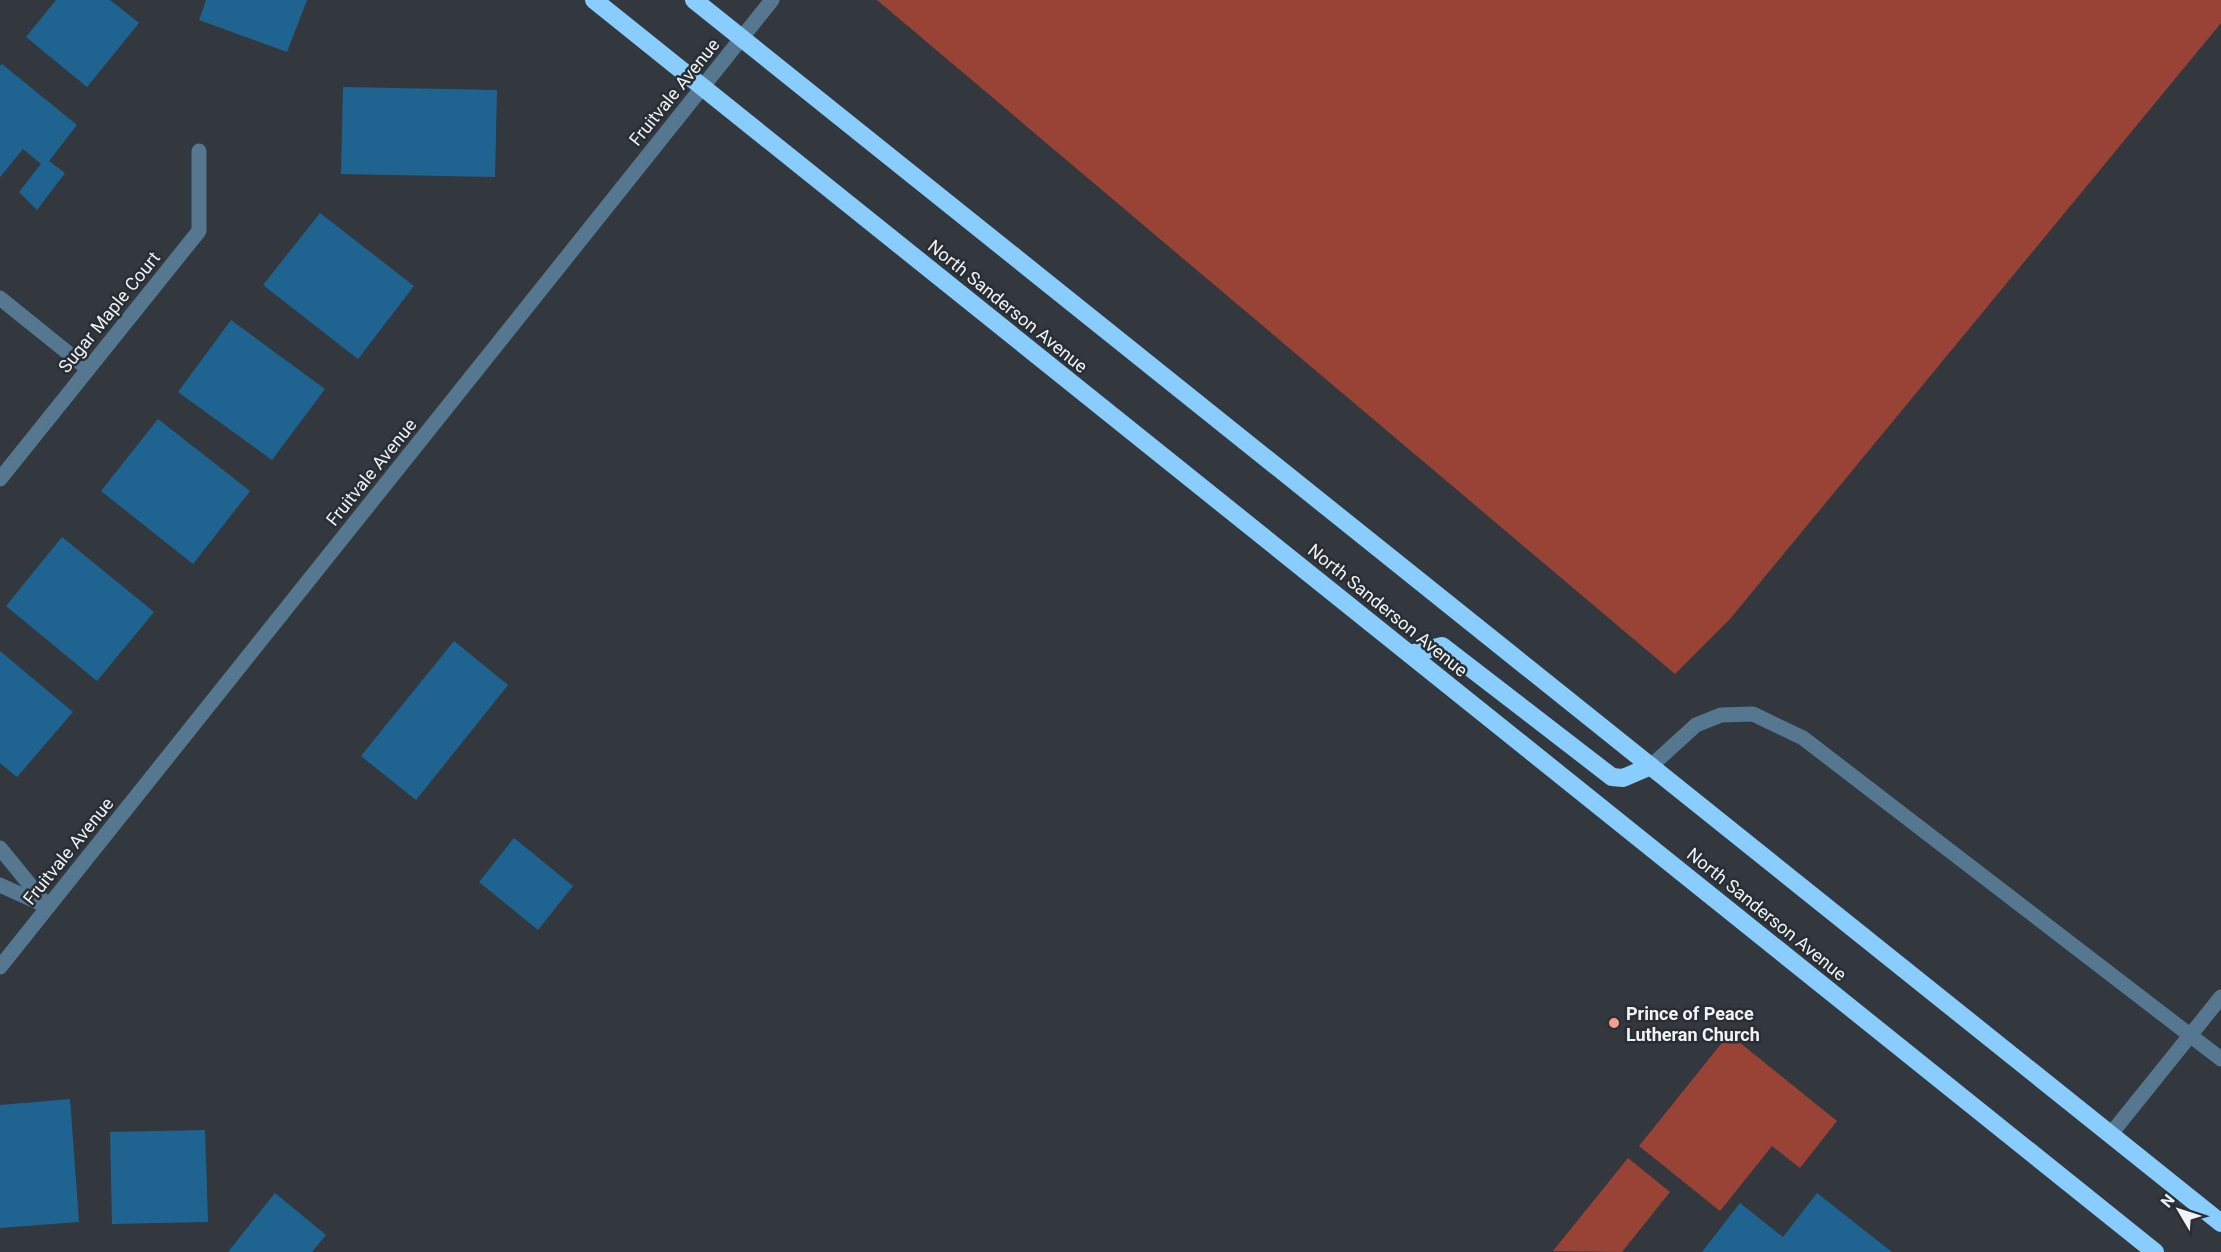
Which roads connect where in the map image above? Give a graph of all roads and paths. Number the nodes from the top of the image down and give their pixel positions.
1 (594, 0) edge
2 (694, 0) edge
3 (772, 0) edge
4 (742, 38) junction
5 (702, 87) junction
6 (199, 151) dead end
7 (0, 297) edge
8 (88, 369) junction
9 (0, 479) edge
10 (1410, 654) junction
11 (1651, 766) junction
12 (0, 848) edge
13 (0, 885) edge
14 (48, 907) junction
15 (0, 968) edge
16 (2221, 997) edge
17 (2191, 1035) junction
18 (2221, 1059) edge
19 (2110, 1135) junction
20 (2221, 1223) edge
21 (2155, 1252) edge

1 - 5 highway, North Sanderson Avenue
2 - 4 highway
3 - 4 street, Fruitvale Avenue
4 - 5 street, Fruitvale Avenue
4 - 11 highway
5 - 10 highway, North Sanderson Avenue
5 - 14 street, Fruitvale Avenue
6 - 8 street, Sugar Maple Court
7 - 8 street
8 - 9 street, Sugar Maple Court
10 - 11 highway
10 - 21 highway, North Sanderson Avenue
11 - 17 street
11 - 19 highway
12 - 14 street
13 - 14 street
14 - 15 street, Fruitvale Avenue
16 - 17 street
17 - 18 street
17 - 19 street
19 - 20 highway

